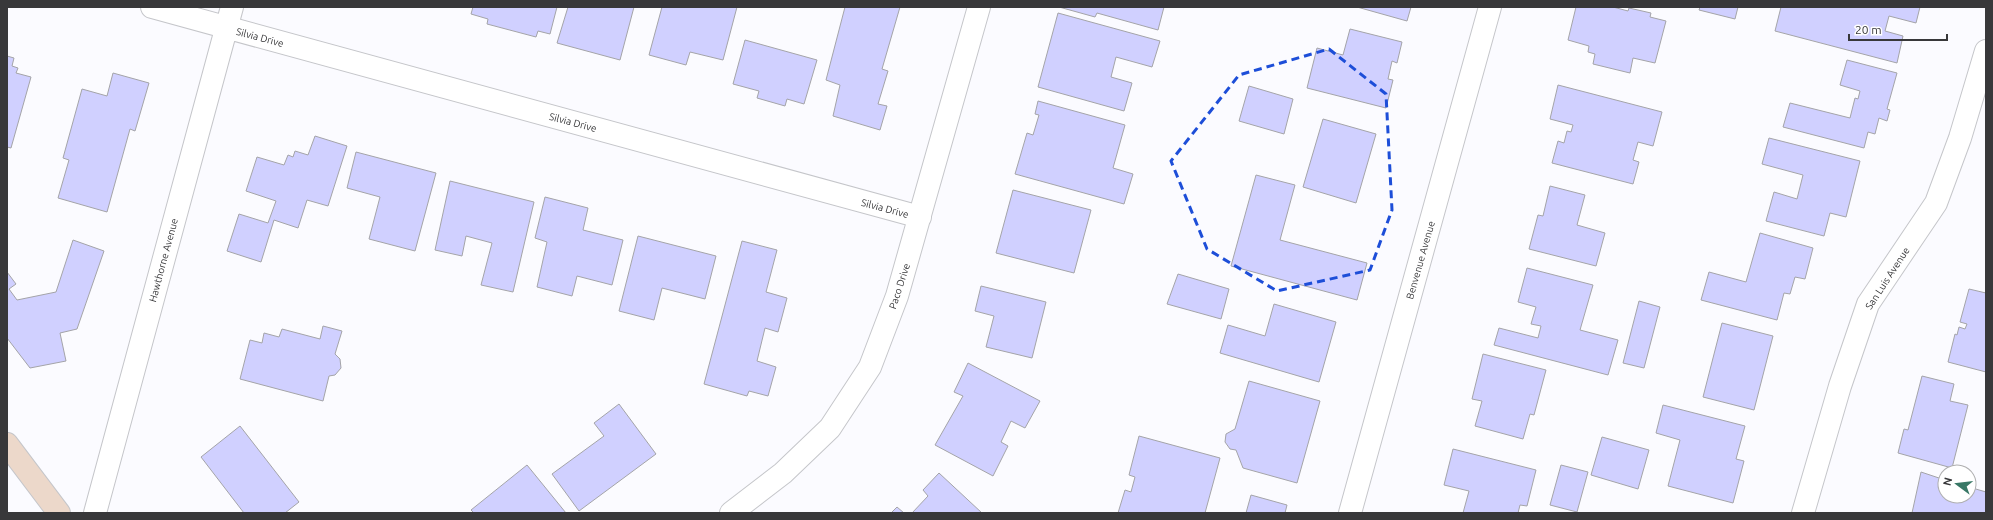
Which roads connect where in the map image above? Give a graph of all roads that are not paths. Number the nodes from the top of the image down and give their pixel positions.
1 (152, 7) edge
2 (979, 7) edge
3 (1490, 7) edge
4 (229, 17) edge
5 (1986, 51) edge
6 (920, 217) junction
7 (7, 444) edge
8 (59, 513) edge
9 (95, 513) edge
10 (732, 513) edge
11 (1350, 513) edge
12 (1802, 513) edge

1 - 4 street, Silvia Drive
2 - 6 street, Paco Drive
3 - 11 street, Benvenue Avenue
4 - 6 street, Silvia Drive
4 - 9 street, Hawthorne Avenue
5 - 12 street, San Luis Avenue
6 - 10 street, Paco Drive
7 - 8 main road

